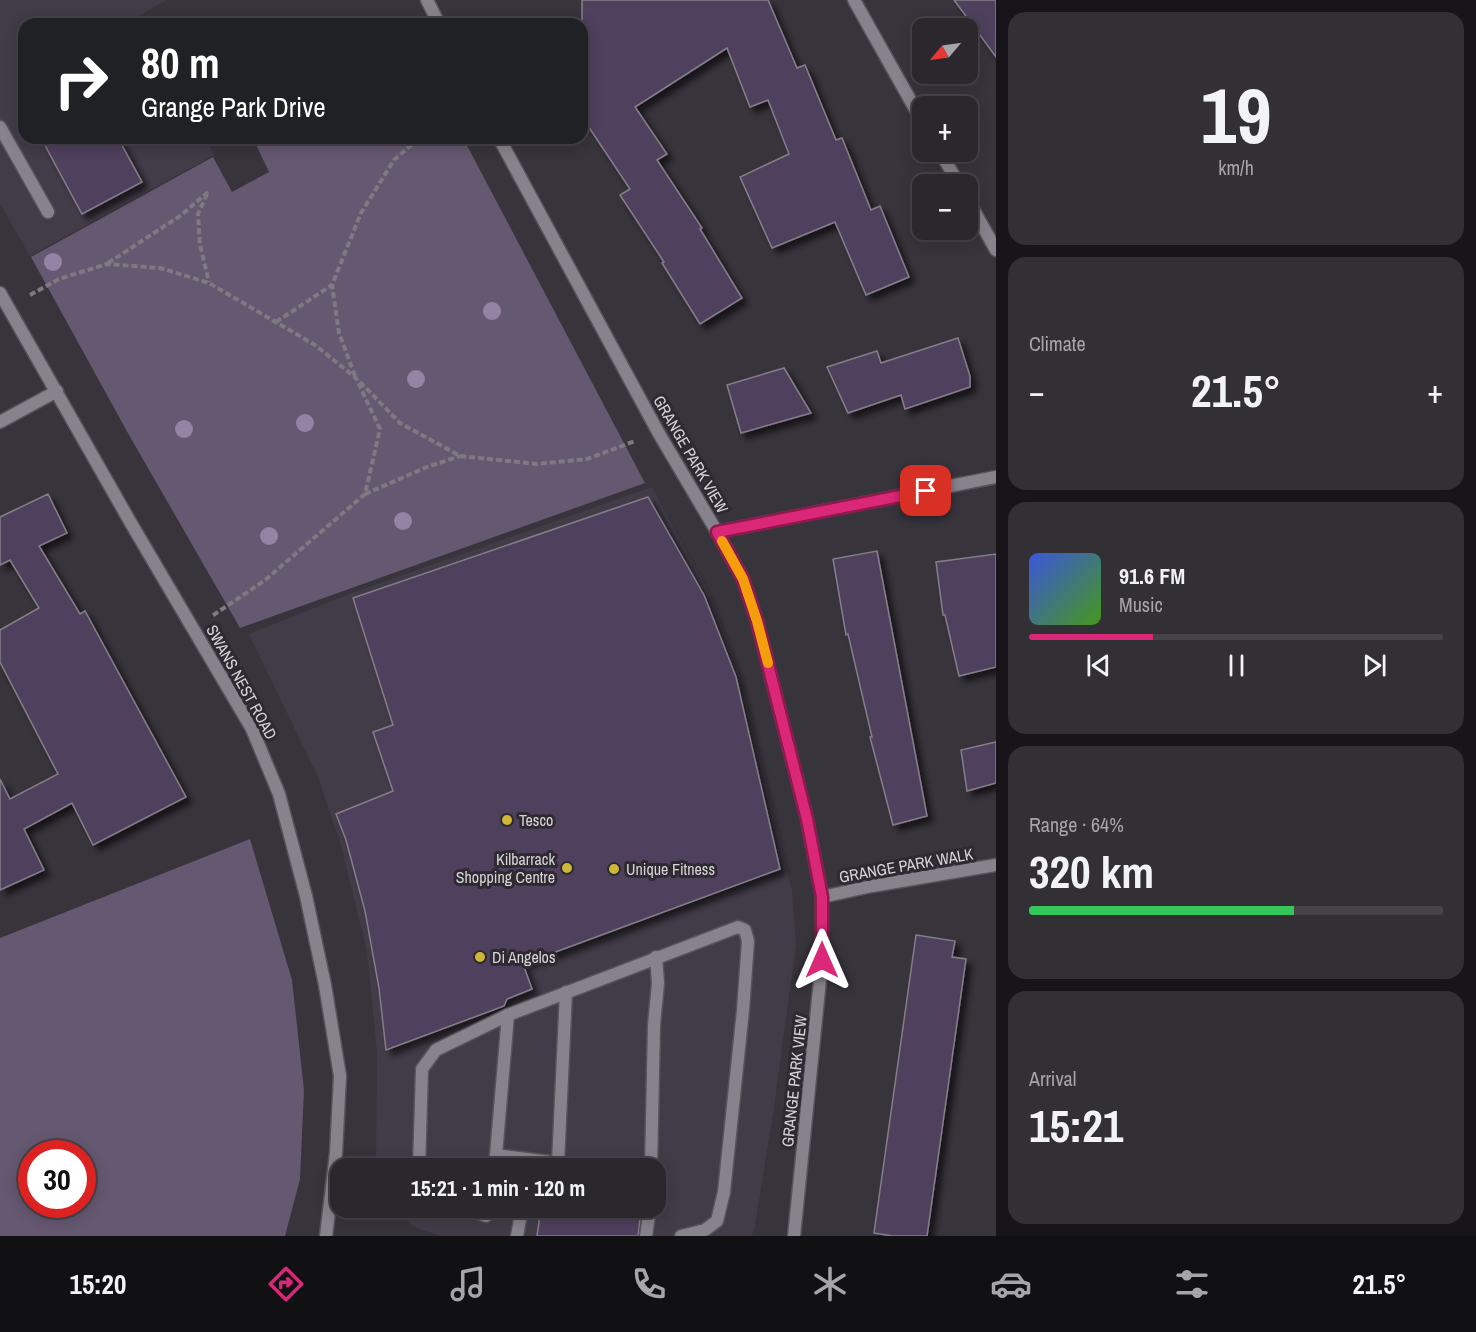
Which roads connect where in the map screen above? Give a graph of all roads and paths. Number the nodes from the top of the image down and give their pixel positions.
1 (427, 0) edge
2 (854, 0) edge
3 (436, 18) edge
4 (912, 103) edge
5 (0, 127) edge
6 (412, 144) edge
7 (502, 144) edge
8 (48, 212) dead end
9 (978, 218) edge
10 (996, 250) edge
11 (107, 264) junction
12 (209, 283) junction
13 (332, 285) junction
14 (0, 293) edge
15 (7, 306) junction
16 (276, 322) junction
17 (356, 378) junction
18 (57, 391) junction
19 (0, 422) edge
20 (658, 432) junction
21 (460, 456) junction
22 (996, 477) edge
23 (365, 494) junction
24 (717, 532) junction
25 (194, 628) junction
26 (996, 865) edge
27 (822, 897) junction
28 (656, 957) junction
29 (566, 992) junction
30 (507, 1015) junction
31 (496, 1155) junction
32 (419, 1158) edge
33 (496, 1158) edge
34 (506, 1158) edge
35 (558, 1158) edge
36 (651, 1158) edge
37 (520, 1218) edge
38 (649, 1218) edge
39 (326, 1236) edge
40 (517, 1236) edge
41 (646, 1236) edge
42 (681, 1236) edge
43 (795, 1236) edge

1 - 3 street
2 - 4 street
5 - 8 street
6 - 13 path
7 - 20 street, GRANGE PARK VIEW
9 - 10 street
11 - 12 path
11 - 12 path
11 - 15 path
12 - 16 path
13 - 16 path
13 - 17 path
14 - 15 street, SWANS NEST ROAD
15 - 18 street, SWANS NEST ROAD
16 - 17 path
17 - 21 path
17 - 23 path
18 - 19 street
18 - 25 street, SWANS NEST ROAD
20 - 21 path
20 - 24 street, GRANGE PARK VIEW
21 - 23 path
22 - 24 street
23 - 25 path
24 - 27 street, GRANGE PARK VIEW
25 - 39 street, SWANS NEST ROAD
26 - 27 street, GRANGE PARK WALK
27 - 43 street, GRANGE PARK VIEW
28 - 29 street
28 - 36 street
28 - 42 street
29 - 30 street
29 - 35 street
30 - 31 street
30 - 32 street
31 - 33 street
31 - 34 street
37 - 40 street
38 - 41 street

